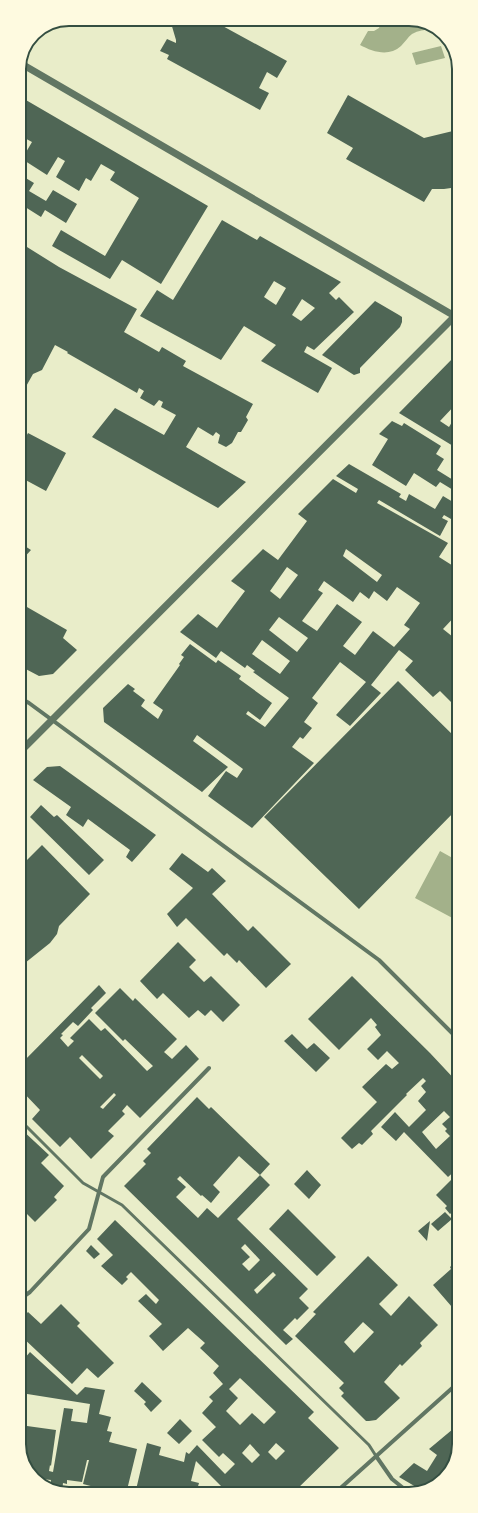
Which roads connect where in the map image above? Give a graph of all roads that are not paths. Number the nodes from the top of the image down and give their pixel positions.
1 (26, 67) edge
2 (452, 313) edge
3 (452, 321) edge
4 (26, 702) edge
5 (52, 721) junction
6 (26, 746) edge
7 (452, 1034) edge
8 (209, 1068) dead end
9 (26, 1126) edge
10 (99, 1193) junction
11 (26, 1295) edge
12 (452, 1388) edge
13 (376, 1456) junction
14 (342, 1487) edge
15 (402, 1487) edge

1 - 2 street
3 - 5 street
4 - 5 street
5 - 6 street
5 - 7 street
8 - 10 street
9 - 10 lane
10 - 11 street
10 - 13 lane
12 - 13 street
13 - 14 street
13 - 15 street

